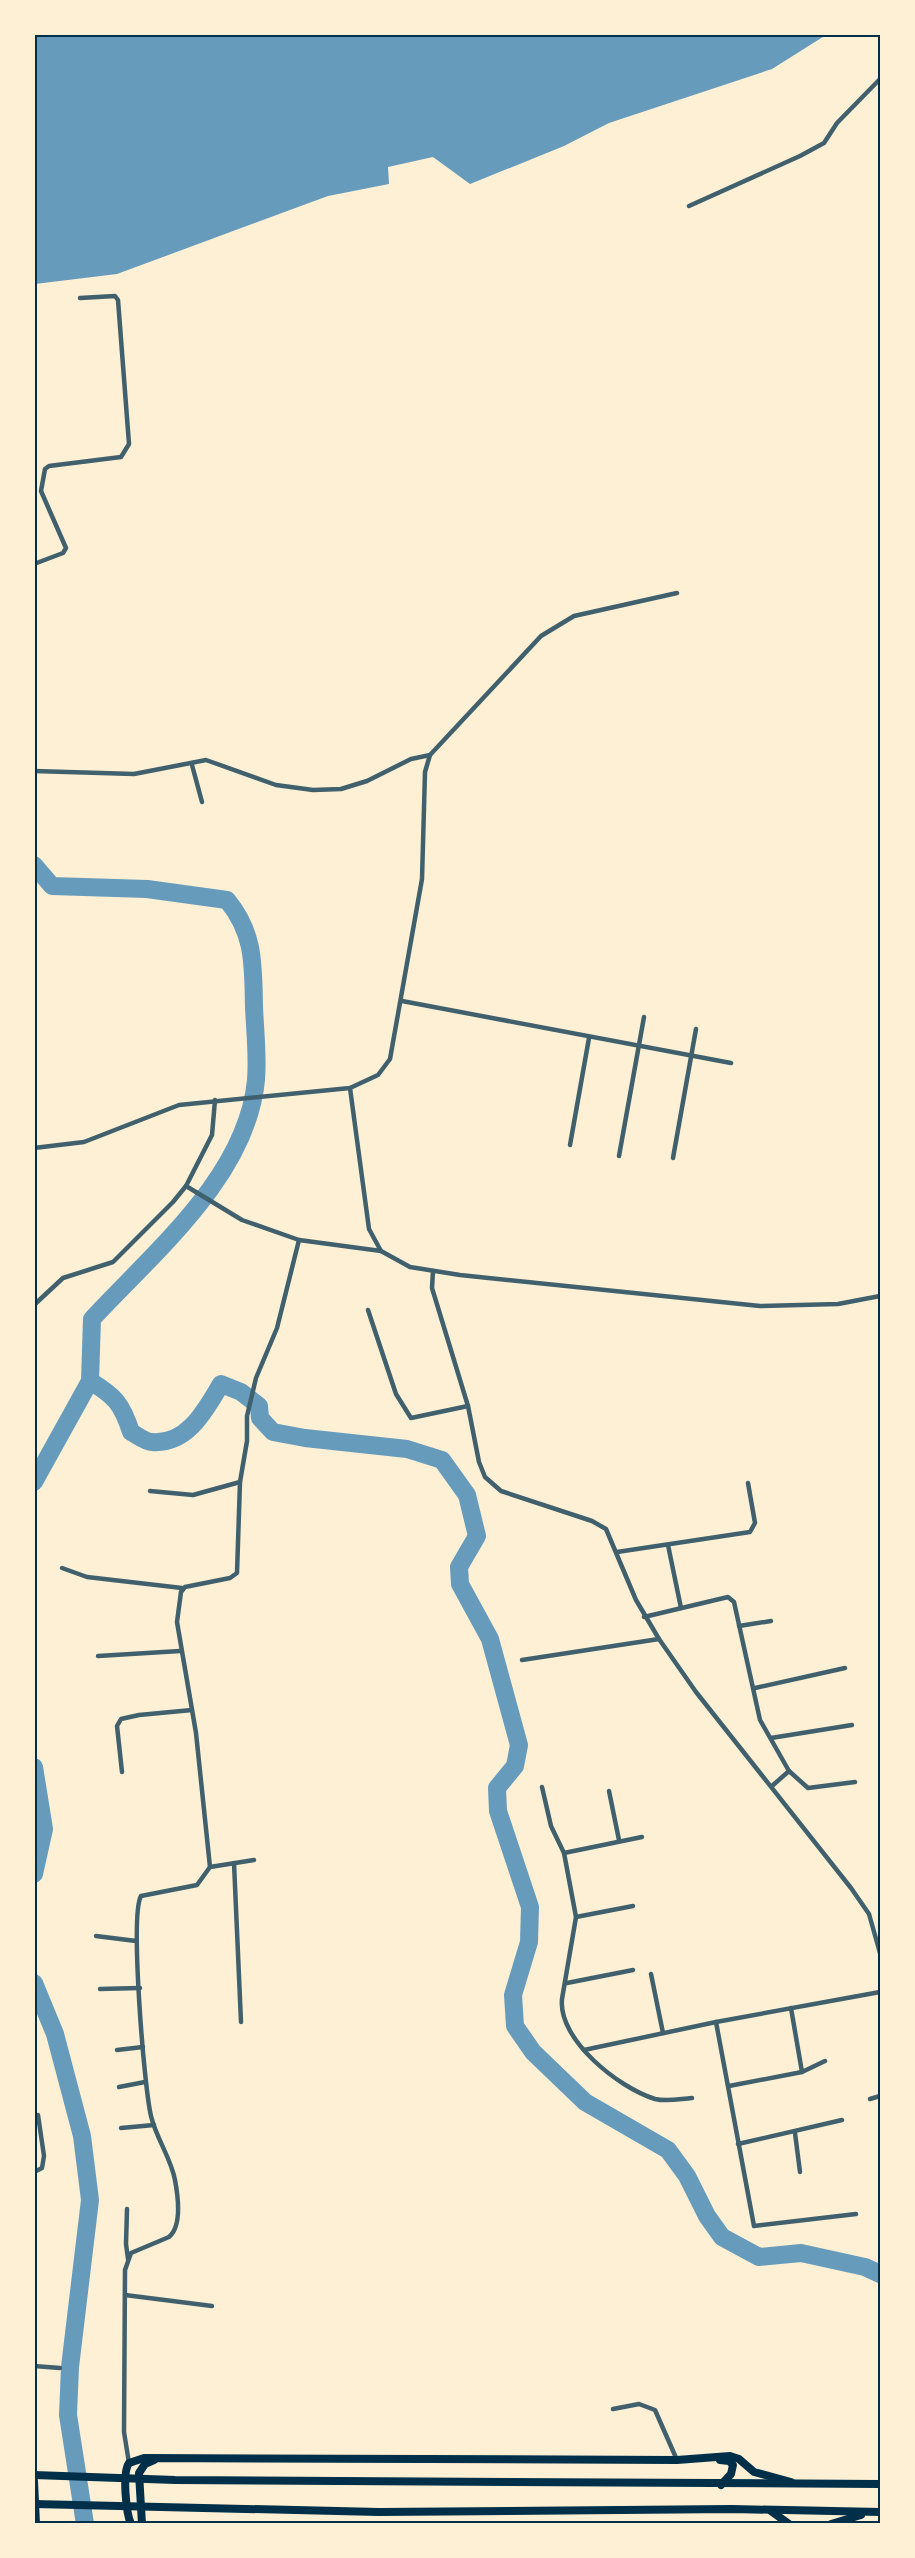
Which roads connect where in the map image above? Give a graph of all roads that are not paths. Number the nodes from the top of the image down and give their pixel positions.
1 (880, 79) edge
2 (689, 206) dead end
3 (80, 298) dead end
4 (34, 564) edge
5 (677, 593) dead end
6 (430, 755) junction
7 (192, 765) junction
8 (34, 771) edge
9 (202, 802) dead end
10 (402, 1001) junction
11 (644, 1017) dead end
12 (696, 1029) dead end
13 (588, 1038) junction
14 (639, 1046) junction
15 (692, 1056) junction
16 (731, 1063) dead end
17 (350, 1088) junction
18 (215, 1100) junction
19 (570, 1145) dead end
20 (34, 1148) edge
21 (619, 1156) dead end
22 (673, 1158) dead end
23 (186, 1186) junction
24 (299, 1240) junction
25 (381, 1251) junction
26 (433, 1271) junction
27 (880, 1296) edge
28 (34, 1305) edge
29 (368, 1310) dead end
30 (468, 1406) junction
31 (240, 1482) junction
32 (748, 1483) dead end
33 (150, 1491) dead end
34 (668, 1545) junction
35 (617, 1552) junction
36 (62, 1568) dead end
37 (182, 1588) junction
38 (681, 1608) junction
39 (644, 1617) junction
40 (771, 1621) dead end
41 (739, 1626) junction
42 (659, 1639) junction
43 (180, 1651) junction
44 (98, 1656) dead end
45 (522, 1660) dead end
46 (845, 1668) dead end
47 (754, 1688) junction
48 (192, 1710) junction
49 (852, 1725) dead end
50 (771, 1738) junction
51 (789, 1771) junction
52 (122, 1772) dead end
53 (855, 1782) dead end
54 (772, 1786) junction
55 (542, 1787) dead end
56 (609, 1791) dead end
57 (642, 1837) dead end
58 (619, 1840) junction
59 (564, 1853) junction
60 (254, 1860) dead end
61 (234, 1863) junction
62 (210, 1867) junction
63 (633, 1906) dead end
64 (576, 1917) junction
65 (96, 1936) dead end
66 (136, 1941) junction
67 (880, 1953) edge
68 (633, 1970) dead end
69 (651, 1974) dead end
70 (567, 1983) junction
71 (140, 1988) junction
72 (100, 1989) dead end
73 (880, 1992) edge
74 (791, 2008) junction
75 (241, 2022) dead end
76 (716, 2022) junction
77 (663, 2033) junction
78 (142, 2046) junction
79 (117, 2050) dead end
80 (584, 2050) junction
81 (825, 2061) dead end
82 (802, 2072) junction
83 (145, 2082) junction
84 (729, 2086) junction
85 (118, 2087) dead end
86 (880, 2096) edge
87 (692, 2098) dead end
88 (870, 2099) dead end
89 (38, 2115) dead end
90 (842, 2120) dead end
91 (154, 2125) junction
92 (121, 2128) dead end
93 (795, 2133) junction
94 (738, 2144) junction
95 (34, 2172) edge
96 (800, 2172) dead end
97 (127, 2209) dead end
98 (856, 2214) dead end
99 (128, 2259) junction
100 (125, 2295) junction
101 (212, 2306) dead end
102 (34, 2366) edge
103 (60, 2368) dead end
104 (614, 2409) dead end
105 (158, 2458) junction
106 (713, 2459) junction
107 (677, 2460) junction
108 (129, 2463) junction
109 (34, 2475) edge
110 (34, 2481) edge
111 (801, 2484) junction
112 (880, 2484) edge
113 (722, 2485) junction
114 (34, 2504) edge
115 (770, 2510) junction
116 (878, 2512) edge
117 (36, 2523) edge
118 (131, 2523) edge
119 (142, 2523) edge
120 (789, 2523) edge
121 (831, 2523) edge

1 - 2 street
3 - 4 street
5 - 6 street
6 - 7 street
6 - 10 street
7 - 8 street
7 - 9 street
10 - 13 street
10 - 17 street
11 - 14 street
12 - 15 street
13 - 14 street
13 - 19 street
14 - 15 street
14 - 21 street
15 - 16 street
15 - 22 street
17 - 18 street
17 - 25 street
18 - 20 street
18 - 23 street
23 - 24 street
23 - 28 street
24 - 25 street
24 - 31 street
25 - 26 street
26 - 27 street
26 - 30 street
29 - 30 street
30 - 35 street
31 - 33 street
31 - 37 street
32 - 34 street
34 - 35 street
34 - 38 street
35 - 39 street
36 - 37 street
37 - 43 street
38 - 39 street
38 - 41 street
39 - 42 street
40 - 41 street
41 - 47 street
42 - 45 street
42 - 54 street
43 - 44 street
43 - 48 street
46 - 47 street
47 - 50 street
48 - 52 street
48 - 62 street
49 - 50 street
50 - 51 street
51 - 53 street
51 - 54 street
54 - 67 street
55 - 59 street
56 - 58 street
57 - 58 street
58 - 59 street
59 - 64 street
60 - 61 street
61 - 62 street
61 - 75 street
62 - 66 street
63 - 64 street
64 - 70 street
65 - 66 street
66 - 71 street
68 - 70 street
69 - 77 street
70 - 80 street
71 - 72 street
71 - 78 street
73 - 74 street
74 - 76 street
74 - 82 street
76 - 77 street
76 - 84 street
77 - 80 street
78 - 79 street
78 - 83 street
80 - 87 street
81 - 82 street
82 - 84 street
83 - 85 street
83 - 91 street
84 - 94 street
86 - 88 street
89 - 95 street
90 - 93 street
91 - 92 street
91 - 99 street
93 - 94 street
93 - 96 street
94 - 98 street
97 - 99 street
99 - 100 street
100 - 101 street
100 - 108 street
102 - 103 street
104 - 107 street
105 - 107 main road
105 - 108 main road
105 - 119 main road
106 - 107 main road
106 - 111 main road
106 - 113 main road
108 - 118 main road
109 - 113 main road
110 - 117 main road
111 - 112 main road
111 - 113 main road
114 - 115 main road
115 - 116 main road
115 - 120 main road
116 - 121 main road

